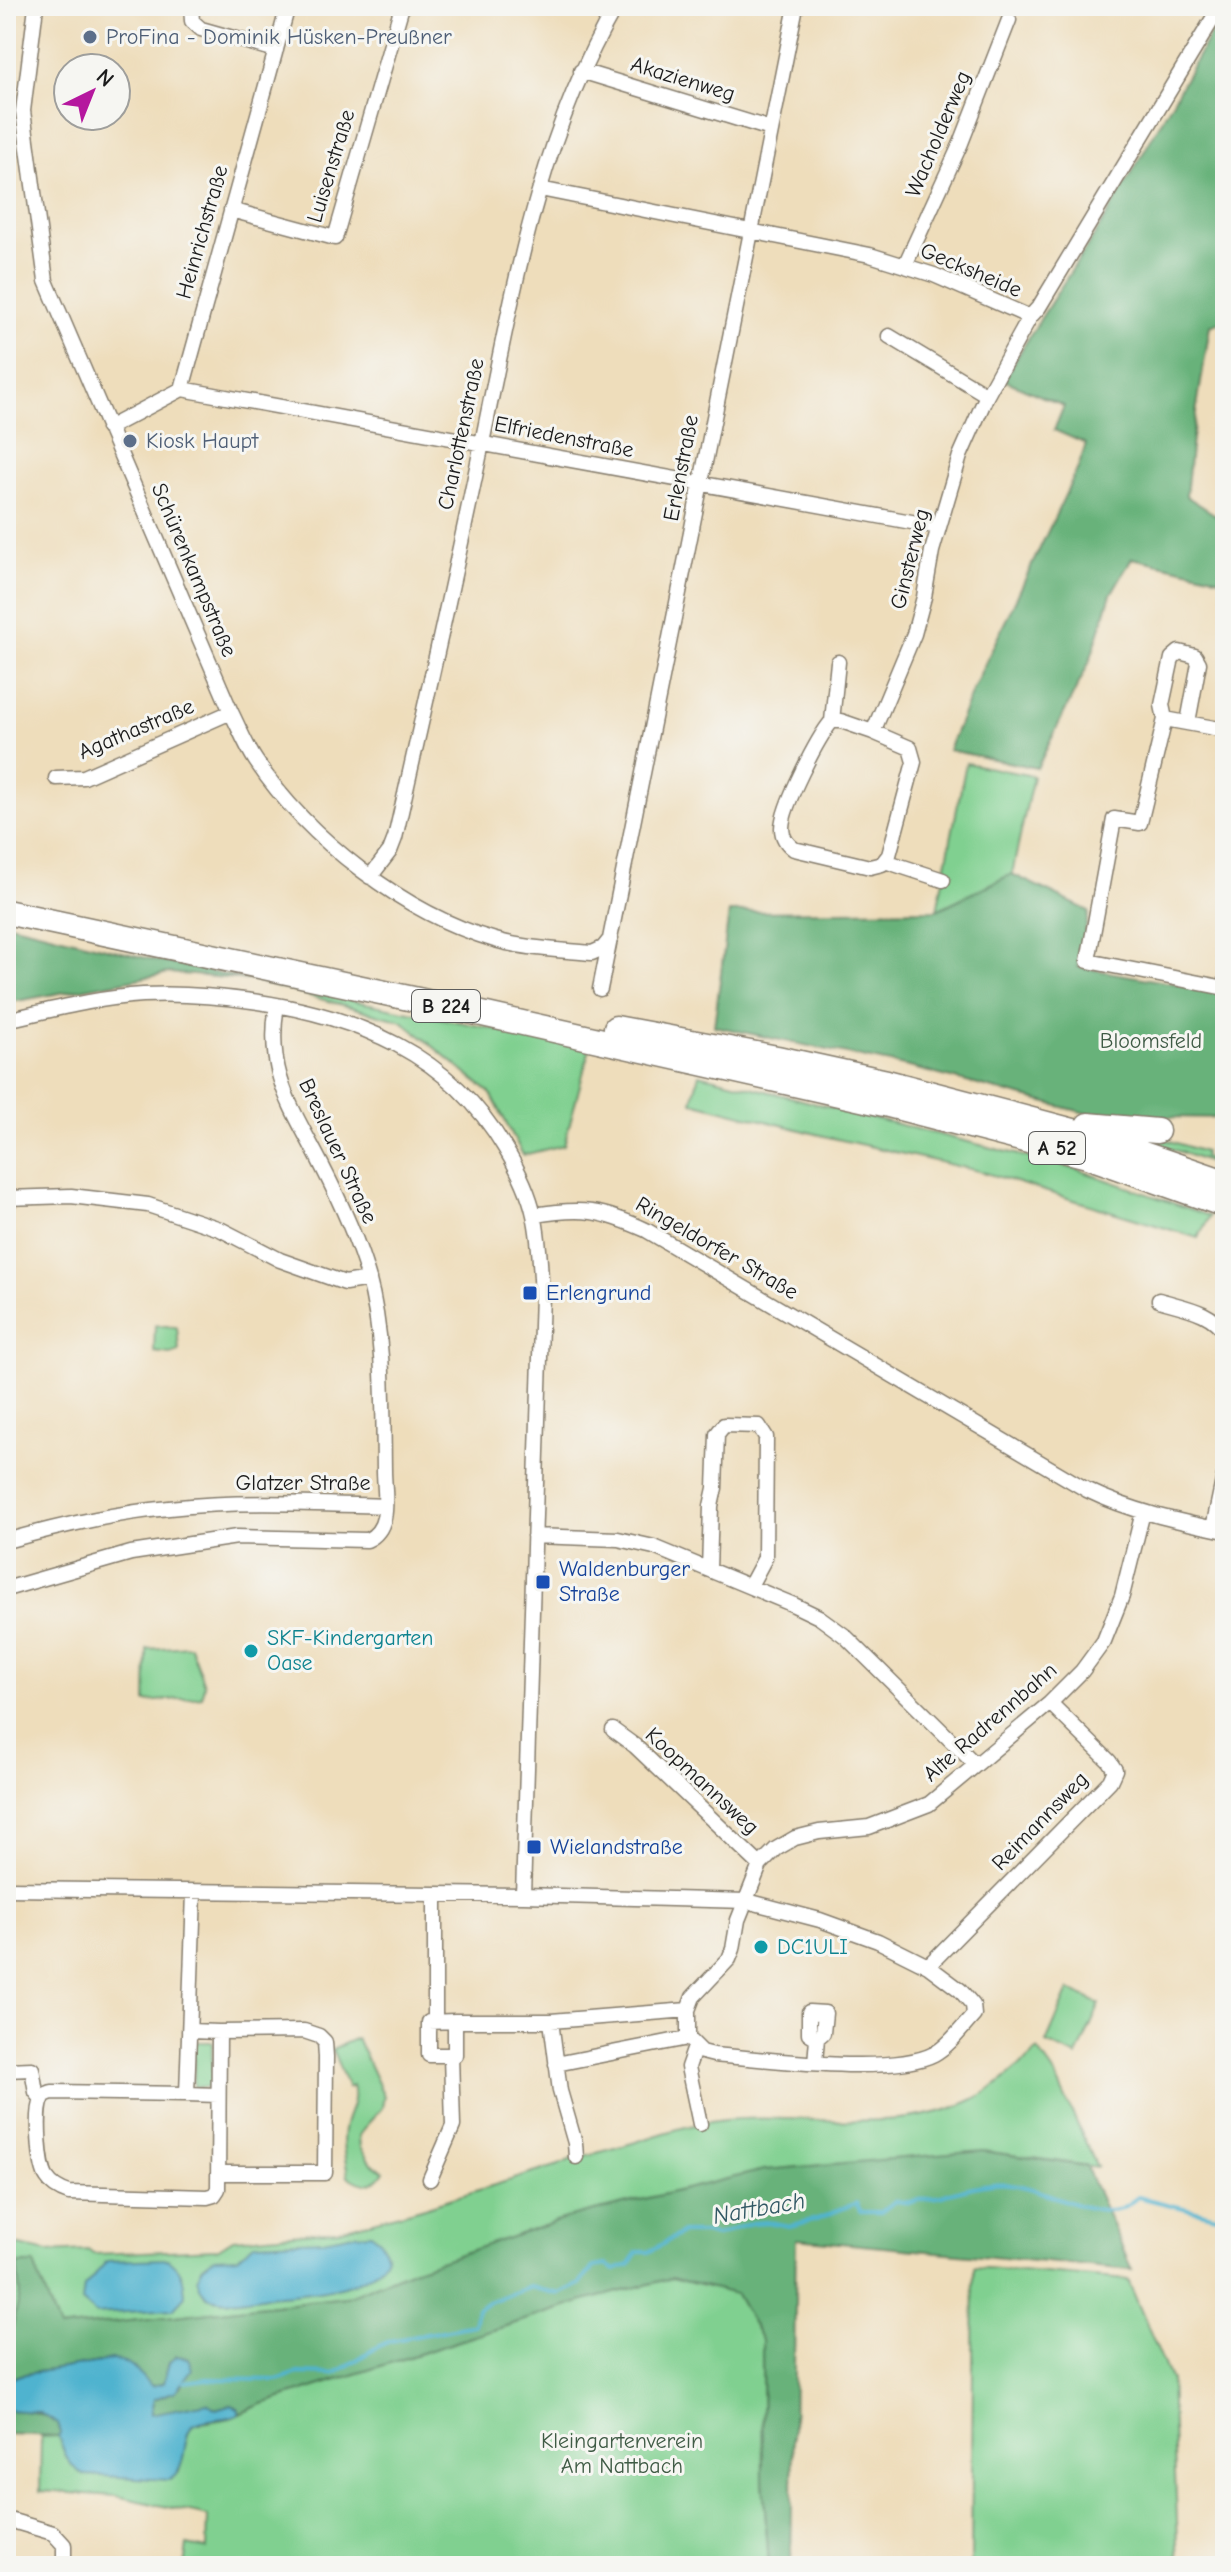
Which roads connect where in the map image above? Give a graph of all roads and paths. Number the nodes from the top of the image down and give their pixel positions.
1 (36, 6) edge
2 (191, 6) edge
3 (288, 6) edge
4 (402, 6) edge
5 (616, 6) edge
6 (796, 6) edge
7 (1216, 6) edge
8 (1009, 20) dead end
9 (276, 50) junction
10 (581, 71) junction
11 (771, 129) junction
12 (540, 189) junction
13 (231, 210) junction
14 (750, 230) junction
15 (905, 265) junction
16 (1030, 317) junction
17 (889, 336) dead end
18 (182, 389) junction
19 (987, 395) junction
20 (108, 428) junction
21 (482, 444) junction
22 (700, 485) junction
23 (939, 527) junction
24 (838, 662) dead end
25 (231, 712) junction
26 (1165, 719) junction
27 (832, 721) junction
28 (1188, 722) junction
29 (1225, 730) edge
30 (873, 732) junction
31 (56, 778) dead end
32 (885, 861) junction
33 (370, 877) junction
34 (943, 880) dead end
35 (6, 899) edge
36 (6, 912) edge
37 (611, 938) junction
38 (1225, 988) edge
39 (600, 989) dead end
40 (277, 1005) junction
41 (6, 1020) edge
42 (886, 1093) junction
43 (1056, 1126) junction
44 (1157, 1131) dead end
45 (1225, 1182) edge
46 (6, 1198) edge
47 (1225, 1205) edge
48 (535, 1215) junction
49 (369, 1279) junction
50 (1159, 1300) dead end
51 (1225, 1334) edge
52 (1225, 1471) edge
53 (385, 1506) junction
54 (1143, 1512) junction
55 (1219, 1530) edge
56 (534, 1536) junction
57 (6, 1541) edge
58 (709, 1570) junction
59 (750, 1586) junction
60 (6, 1589) edge
61 (1050, 1703) junction
62 (613, 1730) dead end
63 (976, 1765) junction
64 (760, 1865) junction
65 (6, 1889) edge
66 (194, 1892) junction
67 (435, 1895) junction
68 (523, 1895) junction
69 (747, 1901) junction
70 (928, 1966) junction
71 (688, 2010) junction
72 (455, 2021) junction
73 (551, 2021) junction
74 (435, 2022) junction
75 (189, 2031) junction
76 (219, 2032) junction
77 (817, 2038) dead end
78 (691, 2042) junction
79 (451, 2055) junction
80 (815, 2063) junction
81 (556, 2064) junction
82 (6, 2070) edge
83 (187, 2094) junction
84 (218, 2095) junction
85 (42, 2099) junction
86 (700, 2124) dead end
87 (576, 2157) dead end
88 (218, 2173) junction
89 (430, 2179) dead end
90 (6, 2519) edge
91 (64, 2566) edge

1 - 20 street, Schürenkampstraße
2 - 9 street
3 - 9 street, Heinrichstraße
4 - 13 street, Luisenstraße
5 - 10 street, Charlottenstraße
6 - 11 street, Erlenstraße
7 - 16 street, Gecksheide
8 - 15 street, Wacholderweg
9 - 13 street, Heinrichstraße
10 - 11 street, Akazienweg
10 - 12 street, Charlottenstraße
11 - 14 street, Erlenstraße
12 - 14 street, Gecksheide
12 - 21 street, Charlottenstraße
13 - 18 street, Heinrichstraße
14 - 15 street, Gecksheide
14 - 22 street, Erlenstraße
15 - 16 street, Gecksheide
16 - 19 street, Ginsterweg
17 - 19 street
18 - 20 street
18 - 21 street, Elfriedenstraße
19 - 23 street, Ginsterweg
20 - 25 street, Schürenkampstraße
21 - 22 street, Elfriedenstraße
21 - 33 street, Charlottenstraße
22 - 23 street, Elfriedenstraße
22 - 37 street, Erlenstraße
23 - 30 street, Ginsterweg
24 - 27 street
25 - 31 street, Agathastraße
25 - 33 street, Schürenkampstraße
26 - 28 street
26 - 28 street
26 - 38 street
27 - 30 street
27 - 32 street
28 - 29 street
30 - 32 street
32 - 34 street
33 - 37 street, Schürenkampstraße
35 - 42 highway, B 224
36 - 42 highway, B 224
37 - 39 street, Erlenstraße
40 - 41 street
40 - 48 street
40 - 49 street, Breslauer Straße
42 - 43 highway, A 52
42 - 47 highway, A 52
43 - 44 highway
43 - 45 highway, A 52
46 - 49 street
48 - 54 street, Ringeldorfer Straße
48 - 56 street
49 - 53 street, Breslauer Straße
50 - 51 street
52 - 55 street, Ringeldorfer Straße
53 - 57 street, Glatzer Straße
53 - 60 street, Glatzer Straße
54 - 55 street, Ringeldorfer Straße
54 - 61 street, Alte Radrennbahn
56 - 58 street
56 - 68 street
58 - 59 street
58 - 59 street
59 - 63 street
61 - 63 street, Alte Radrennbahn
61 - 70 street, Reimannsweg
62 - 64 street, Koopmannsweg
63 - 64 street, Alte Radrennbahn
64 - 69 street
65 - 66 street
66 - 67 street
66 - 75 street
67 - 68 street
67 - 74 street
68 - 69 street
69 - 70 street
69 - 71 street
70 - 80 street
71 - 73 street
71 - 78 street
72 - 73 street
72 - 74 street
72 - 79 street
73 - 81 street
74 - 79 street
75 - 76 street
75 - 83 street
76 - 84 street
76 - 88 street
77 - 80 street
78 - 80 street
78 - 81 street
78 - 86 street
79 - 89 street
81 - 87 street
82 - 85 street
83 - 84 street
83 - 85 street
84 - 88 street
85 - 88 street
90 - 91 street

